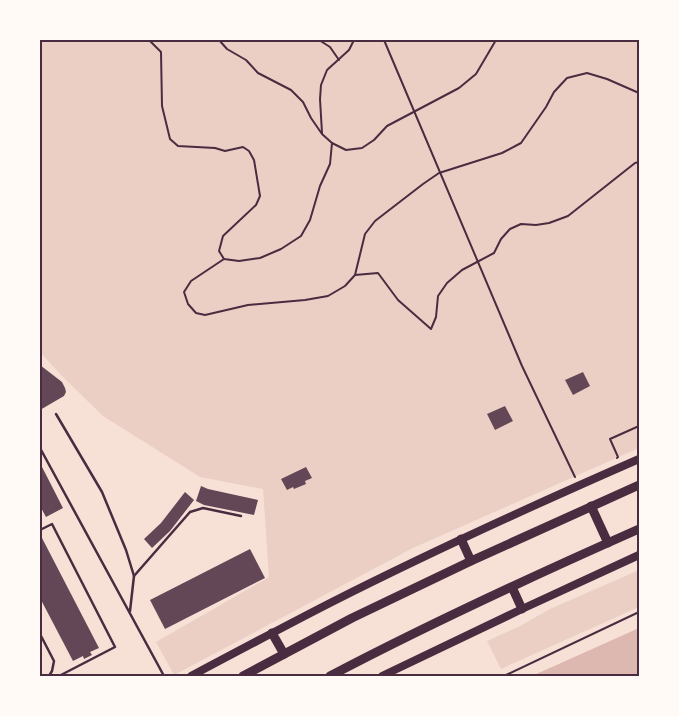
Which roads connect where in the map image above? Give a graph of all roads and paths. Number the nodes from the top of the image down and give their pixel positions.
1 (150, 40) edge
2 (219, 40) edge
3 (319, 40) edge
4 (354, 40) edge
5 (384, 40) edge
6 (496, 40) edge
7 (339, 60) junction
8 (639, 94) edge
9 (414, 112) junction
10 (322, 134) junction
11 (332, 143) junction
12 (639, 162) edge
13 (440, 173) junction
14 (224, 259) junction
15 (477, 262) junction
16 (355, 275) junction
17 (56, 414) dead end
18 (639, 426) edge
19 (40, 448) edge
20 (639, 458) edge
21 (615, 460) dead end
22 (575, 477) dead end
23 (639, 485) edge
24 (592, 506) junction
25 (241, 516) dead end
26 (639, 529) edge
27 (40, 530) edge
28 (461, 539) junction
29 (608, 543) junction
30 (639, 555) edge
31 (471, 561) junction
32 (134, 576) junction
33 (512, 587) junction
34 (522, 609) junction
35 (639, 612) edge
36 (130, 613) junction
37 (272, 633) junction
38 (40, 634) edge
39 (284, 654) junction
40 (49, 676) edge
41 (59, 676) edge
42 (164, 676) edge
43 (191, 676) edge
44 (242, 676) edge
45 (330, 676) edge
46 (382, 676) edge
47 (504, 676) edge

1 - 14 path
2 - 10 path
3 - 7 path
4 - 7 path
5 - 9 path
6 - 9 path
7 - 10 path
8 - 13 path
9 - 11 path
9 - 13 path
10 - 11 path
11 - 14 path
12 - 15 path
13 - 15 path
13 - 16 path
14 - 16 path
15 - 16 path
15 - 22 path
17 - 32 lane
18 - 21 path
19 - 36 lane
20 - 28 main road
23 - 24 highway
24 - 29 highway
24 - 31 highway
25 - 32 lane
26 - 29 highway
27 - 41 lane
28 - 31 highway
28 - 37 main road
29 - 33 highway
30 - 34 main road
31 - 39 highway
32 - 36 lane
33 - 34 highway
33 - 45 highway
34 - 46 main road
35 - 47 path
36 - 42 lane
37 - 39 highway
37 - 43 main road
38 - 40 lane
39 - 44 highway

